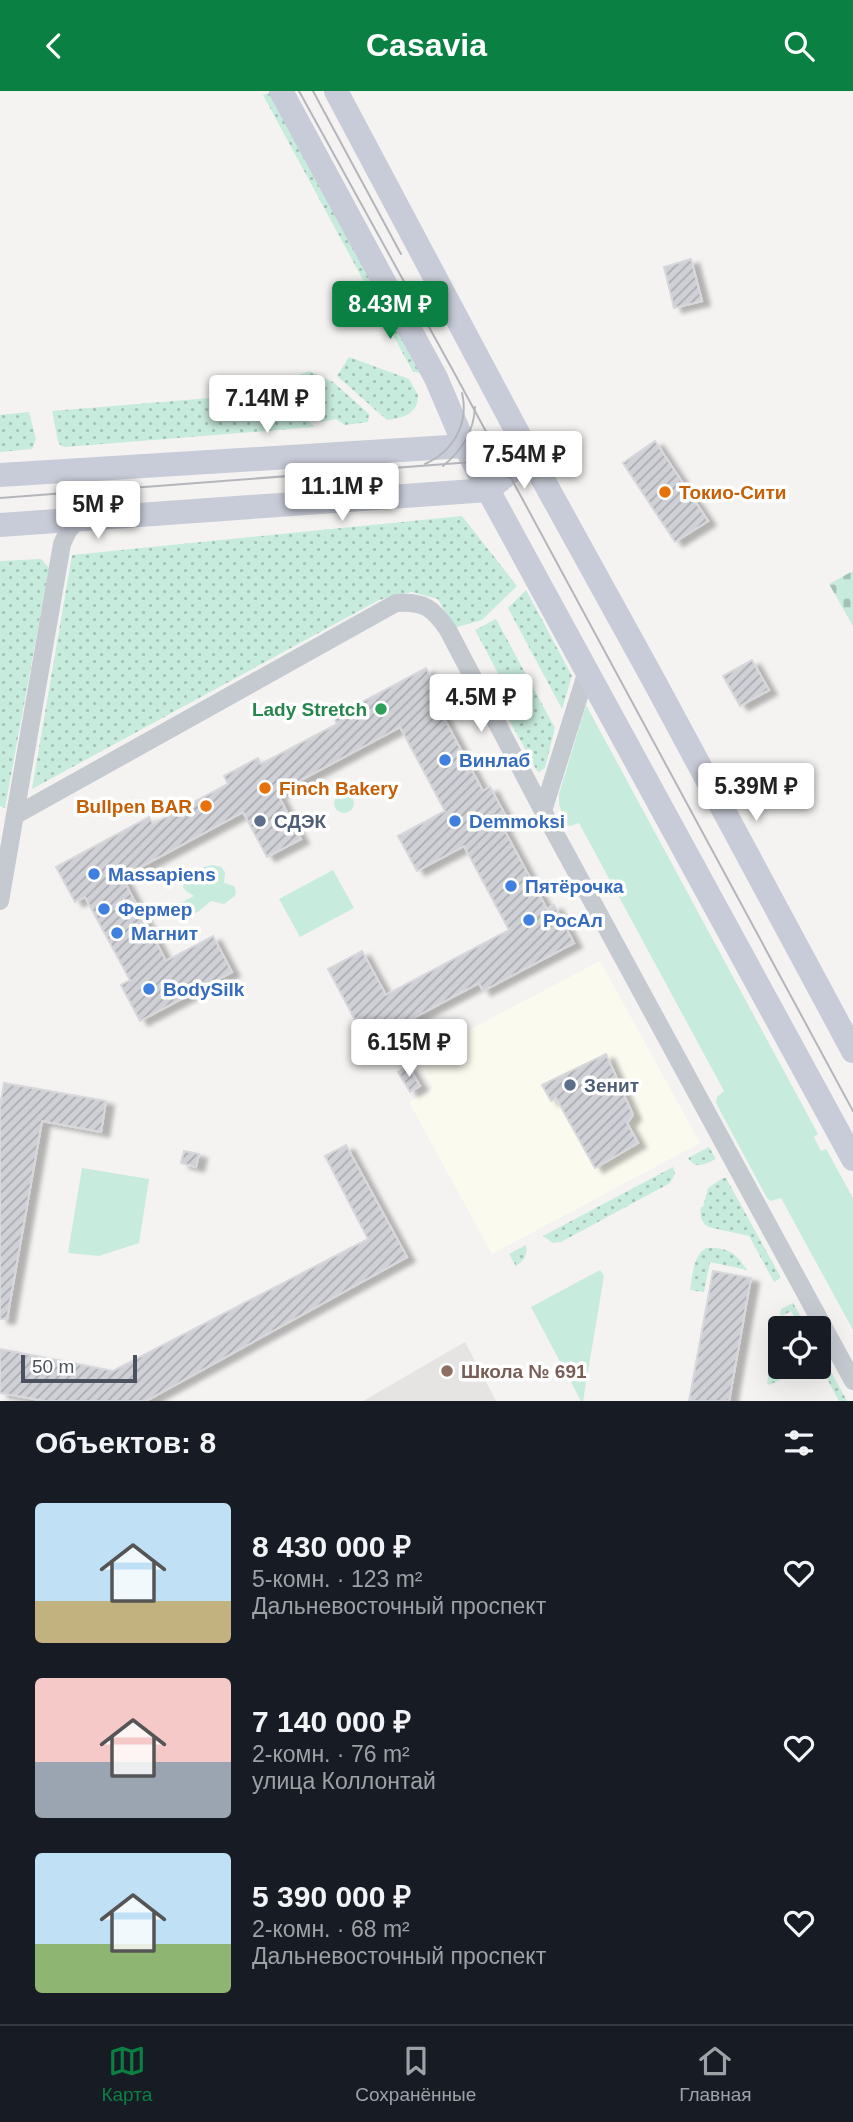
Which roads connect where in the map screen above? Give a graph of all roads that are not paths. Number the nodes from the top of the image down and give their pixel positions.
1 (281, 91) edge
2 (336, 91) edge
3 (465, 446) junction
4 (530, 456) junction
5 (0, 475) edge
6 (488, 490) junction
7 (77, 520) junction
8 (0, 525) edge
9 (587, 671) junction
10 (543, 811) junction
11 (10, 821) edge
12 (0, 901) edge
13 (853, 1051) edge
14 (853, 1159) edge
15 (853, 1381) edge

1 - 3 main road
2 - 4 main road
3 - 4 main road
3 - 5 main road
3 - 6 main road
4 - 6 main road
4 - 13 main road
6 - 7 main road
6 - 9 main road
7 - 8 main road
7 - 11 street
9 - 10 street
9 - 14 main road
10 - 11 street
10 - 15 street
11 - 12 street

